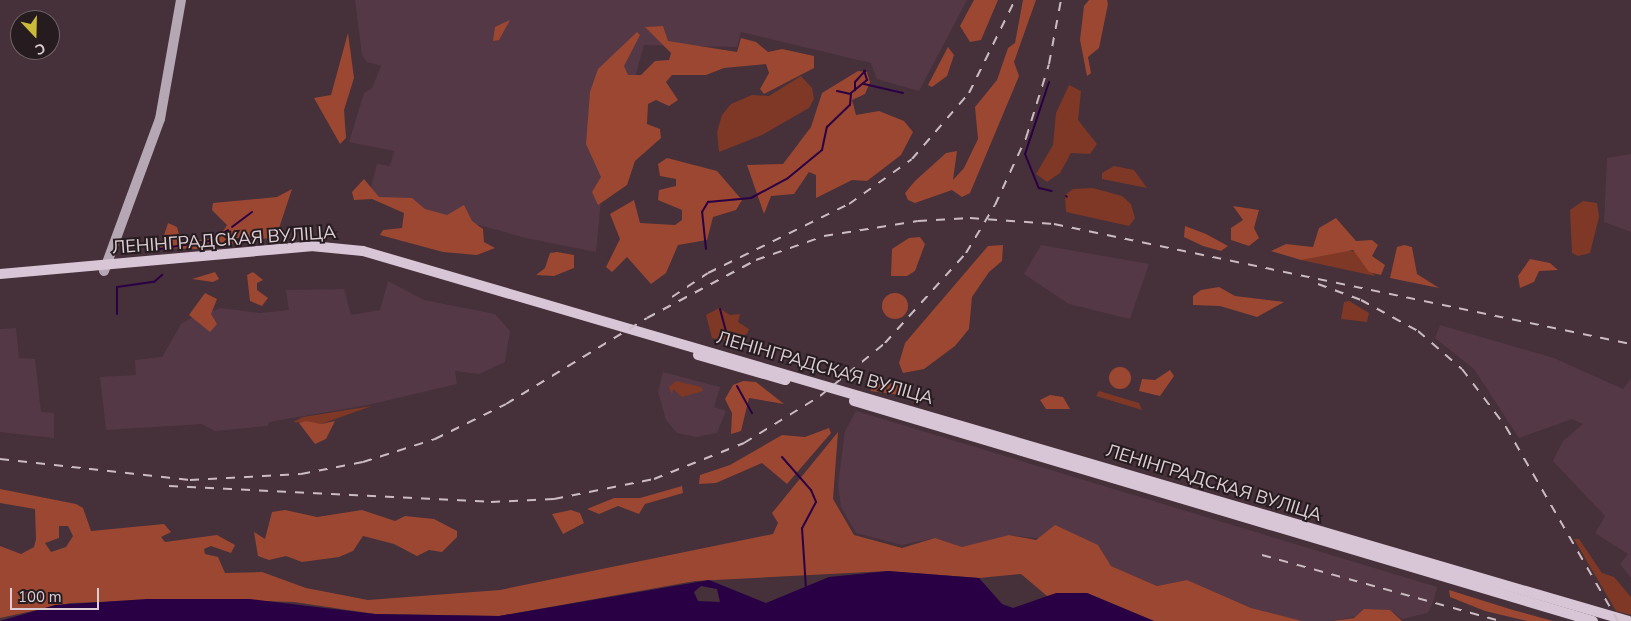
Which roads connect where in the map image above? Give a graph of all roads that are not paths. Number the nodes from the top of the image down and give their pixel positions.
1 (181, 0) edge
2 (105, 268) junction
3 (0, 274) edge
4 (0, 280) edge
5 (1593, 621) edge
6 (1628, 621) edge

1 - 2 main road
2 - 3 main road, ЛЕНІНГРАДСКАЯ ВУЛІЦА
2 - 4 main road, ЛЕНІНГРАДСКАЯ ВУЛІЦА
2 - 5 main road, ЛЕНІНГРАДСКАЯ ВУЛІЦА
2 - 6 main road, ЛЕНІНГРАДСКАЯ ВУЛІЦА

